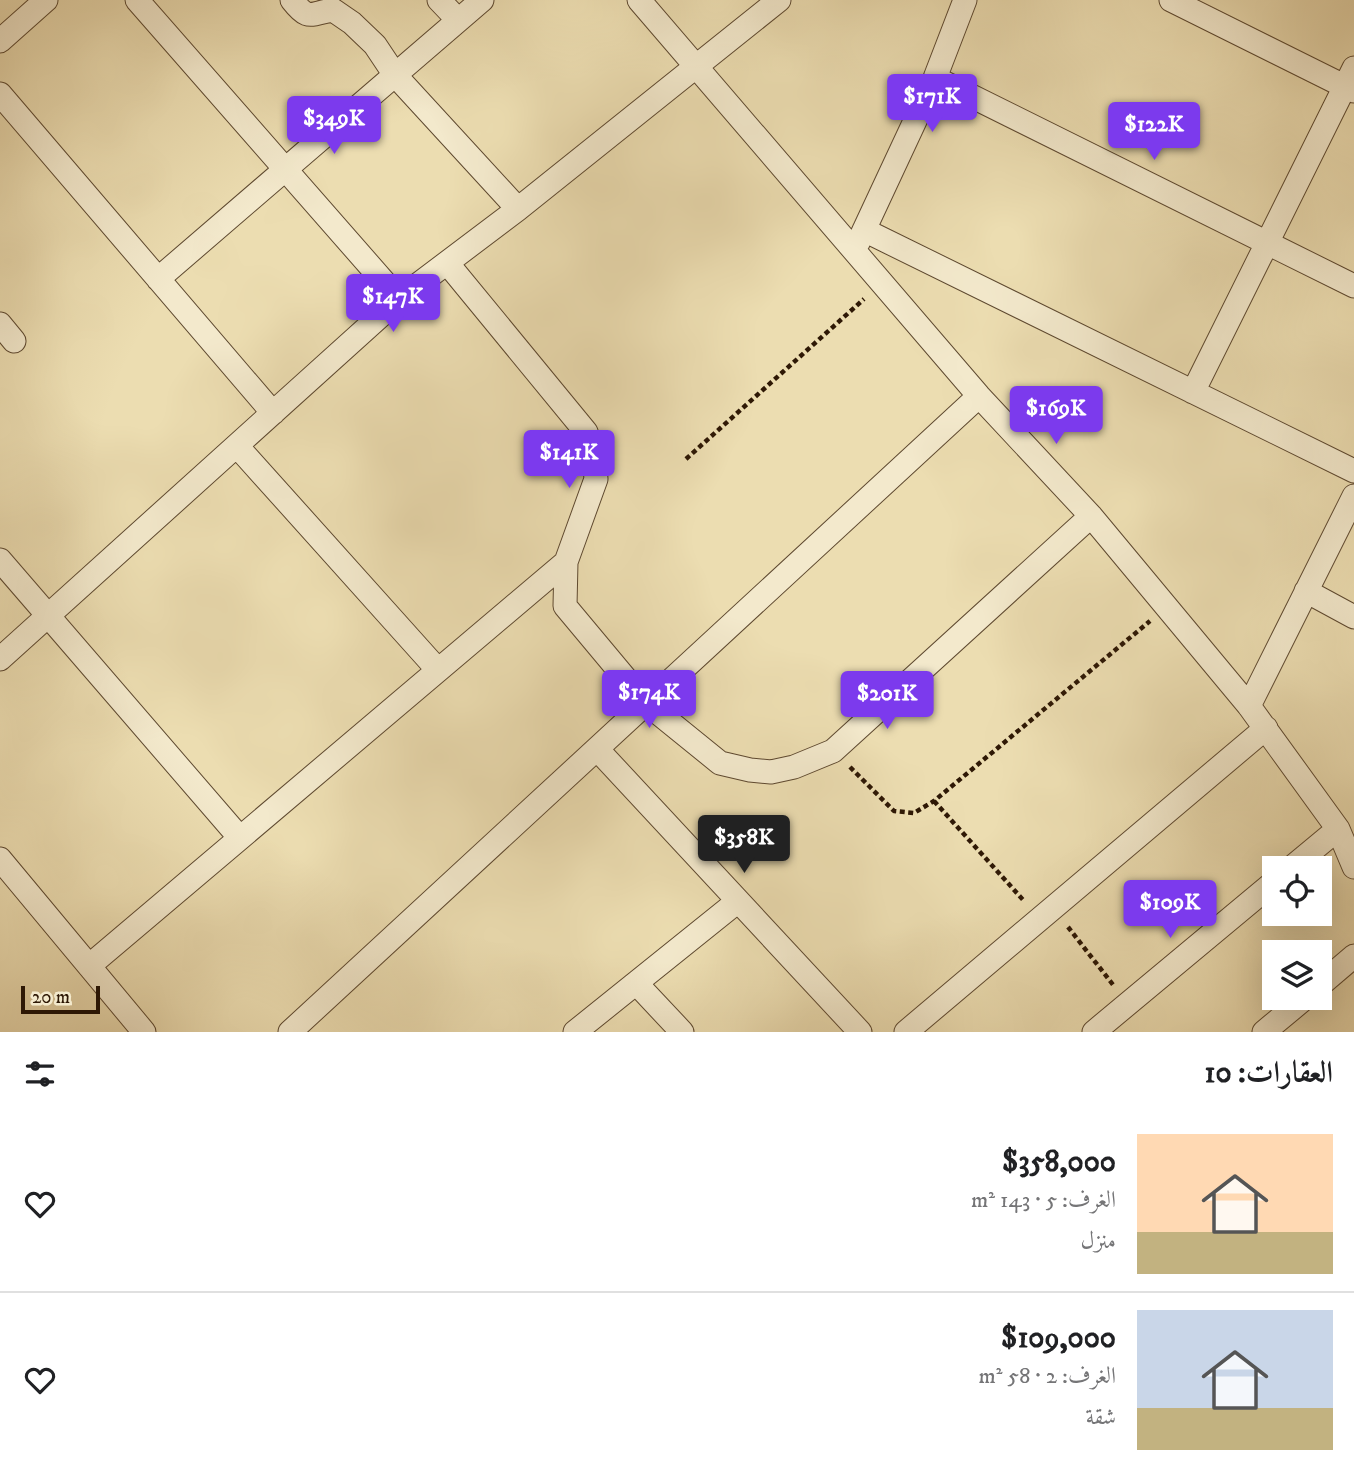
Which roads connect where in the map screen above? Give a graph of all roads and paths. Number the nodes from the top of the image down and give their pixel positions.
1 (46, 0) edge
2 (138, 0) edge
3 (292, 0) edge
4 (439, 0) edge
5 (482, 0) edge
6 (639, 0) edge
7 (779, 0) edge
8 (965, 0) edge
9 (1171, 0) edge
10 (458, 20) junction
11 (0, 41) edge
12 (697, 65) junction
13 (395, 75) junction
14 (934, 78) junction
15 (1351, 82) edge
16 (0, 94) edge
17 (285, 169) junction
18 (517, 209) junction
19 (860, 239) junction
20 (1267, 242) junction
21 (448, 264) junction
22 (158, 279) junction
23 (883, 282) junction
24 (1354, 286) edge
25 (399, 299) junction
26 (1193, 392) junction
27 (979, 396) junction
28 (273, 413) junction
29 (237, 446) junction
30 (687, 459) dead end
31 (1354, 471) edge
32 (1354, 496) edge
33 (1091, 516) junction
34 (0, 560) edge
35 (566, 562) junction
36 (1306, 591) junction
37 (1167, 607) junction
38 (47, 616) junction
39 (1354, 617) edge
40 (0, 659) edge
41 (438, 670) junction
42 (646, 703) junction
43 (1249, 706) junction
44 (1266, 728) junction
45 (597, 749) junction
46 (833, 751) junction
47 (934, 801) junction
48 (1338, 829) junction
49 (240, 838) junction
50 (1306, 856) edge
51 (0, 859) edge
52 (1354, 867) edge
53 (1262, 893) edge
54 (738, 901) junction
55 (1047, 913) junction
56 (1354, 956) edge
57 (89, 966) junction
58 (1332, 975) edge
59 (636, 983) junction
60 (1128, 1004) junction
61 (1291, 1010) edge
62 (144, 1032) edge
63 (290, 1032) edge
64 (575, 1032) edge
65 (682, 1032) edge
66 (860, 1032) edge
67 (906, 1032) edge
68 (1094, 1032) edge
69 (1264, 1032) edge

1 - 11 street
2 - 17 street
3 - 13 street
4 - 10 street
5 - 10 street
6 - 12 street
7 - 12 street
8 - 14 street
9 - 15 street
10 - 13 street
12 - 18 street
12 - 19 street
13 - 17 street
13 - 18 street
14 - 19 street
14 - 20 street
15 - 20 street
16 - 22 street
17 - 22 street
17 - 25 street
18 - 21 street
19 - 23 street
19 - 26 street
20 - 24 street
20 - 26 street
21 - 25 street
21 - 35 street
22 - 28 street
23 - 27 street
23 - 30 path
25 - 28 street
26 - 31 street
27 - 33 street
27 - 42 street
28 - 29 street
29 - 38 street
29 - 41 street
32 - 36 street
33 - 37 street
33 - 46 street
34 - 38 street
35 - 41 street
35 - 42 street
36 - 39 street
36 - 43 street
37 - 43 street
37 - 47 path
38 - 40 street
38 - 49 street
41 - 49 street
42 - 45 street
42 - 46 street
43 - 44 street
44 - 48 street
44 - 55 street
45 - 54 street
45 - 63 street
46 - 47 path
47 - 55 path
48 - 50 street
48 - 52 street
49 - 57 street
51 - 57 street
53 - 60 street
54 - 59 street
54 - 66 street
55 - 60 path
55 - 67 street
56 - 58 street
57 - 62 street
59 - 64 street
59 - 65 street
60 - 68 street
61 - 69 street

